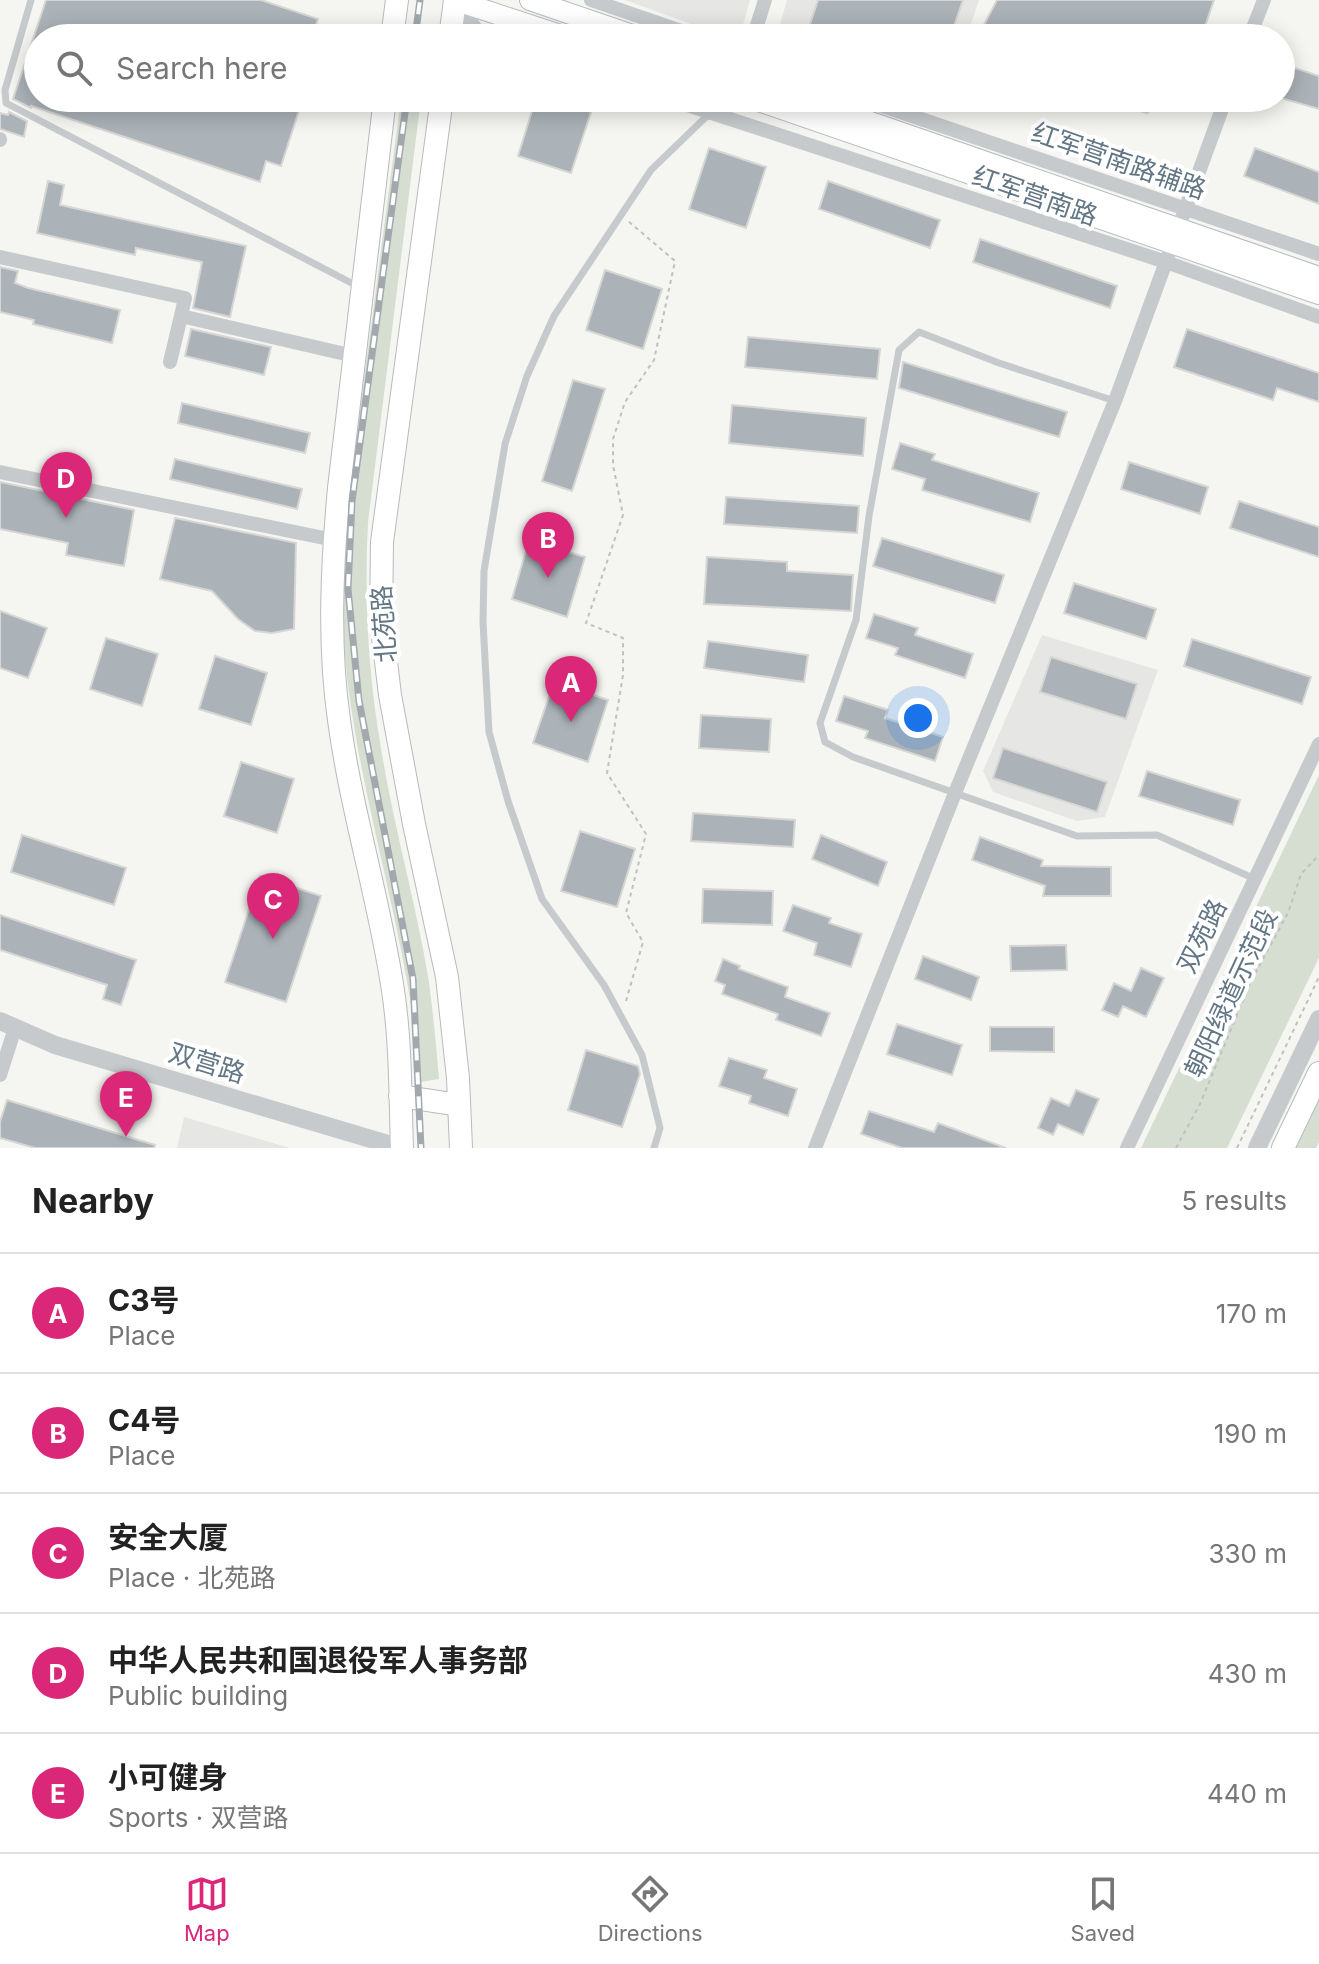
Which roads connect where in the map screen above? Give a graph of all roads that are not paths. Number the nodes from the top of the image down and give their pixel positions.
1 (31, 0) edge
2 (397, 0) edge
3 (455, 0) edge
4 (530, 0) edge
5 (591, 0) edge
6 (765, 0) edge
7 (1264, 0) edge
8 (513, 10) edge
9 (24, 24) edge
10 (24, 24) edge
11 (394, 24) edge
12 (452, 24) edge
13 (473, 24) edge
14 (541, 24) edge
15 (600, 24) edge
16 (661, 24) edge
17 (757, 24) edge
18 (1255, 24) edge
19 (383, 112) edge
20 (440, 112) edge
21 (707, 112) edge
22 (790, 112) edge
23 (837, 112) edge
24 (900, 112) edge
25 (1221, 112) edge
26 (710, 113) junction
27 (1184, 208) junction
28 (1172, 244) junction
29 (1319, 254) edge
30 (0, 257) edge
31 (1319, 277) edge
32 (363, 289) junction
33 (1319, 294) edge
34 (181, 316) junction
35 (1319, 317) edge
36 (354, 356) junction
37 (170, 362) dead end
38 (1115, 401) junction
39 (0, 472) edge
40 (334, 540) junction
41 (1319, 744) edge
42 (955, 793) junction
43 (1256, 880) junction
44 (1319, 1019) edge
45 (7, 1024) edge
46 (1319, 1073) edge
47 (0, 1075) edge
48 (400, 1096) junction
49 (459, 1105) junction
50 (401, 1148) edge
51 (461, 1148) edge
52 (654, 1148) edge
53 (815, 1148) edge
54 (1127, 1148) edge
55 (1257, 1148) edge
56 (1283, 1148) edge

1 - 10 lane
2 - 11 main road
3 - 8 main road
3 - 12 main road
3 - 13 street
4 - 15 main road
5 - 16 street
6 - 17 street
7 - 18 street
8 - 14 main road
9 - 32 lane
19 - 32 main road, 北苑路
20 - 49 main road, 北苑路
21 - 26 street
22 - 28 main road, 红军营南路
23 - 28 main road, 红军营南路
24 - 27 street, 红军营南路辅路
25 - 27 street
26 - 28 street
26 - 52 lane
27 - 28 street
27 - 29 street, 红军营南路辅路
28 - 31 main road, 红军营南路
28 - 33 main road, 红军营南路
28 - 35 street
28 - 38 street
30 - 34 street
32 - 36 main road, 北苑路
34 - 36 street
34 - 37 street
36 - 40 main road, 北苑路
38 - 42 street
38 - 42 lane
39 - 40 street
40 - 48 main road, 北苑路
41 - 43 street, 双苑路
42 - 43 lane
42 - 53 street
43 - 54 street, 双苑路
44 - 55 street
45 - 47 street
45 - 50 street, 双营路
46 - 56 main road
48 - 49 main road
48 - 50 main road, 北苑路
49 - 51 main road, 北苑路

